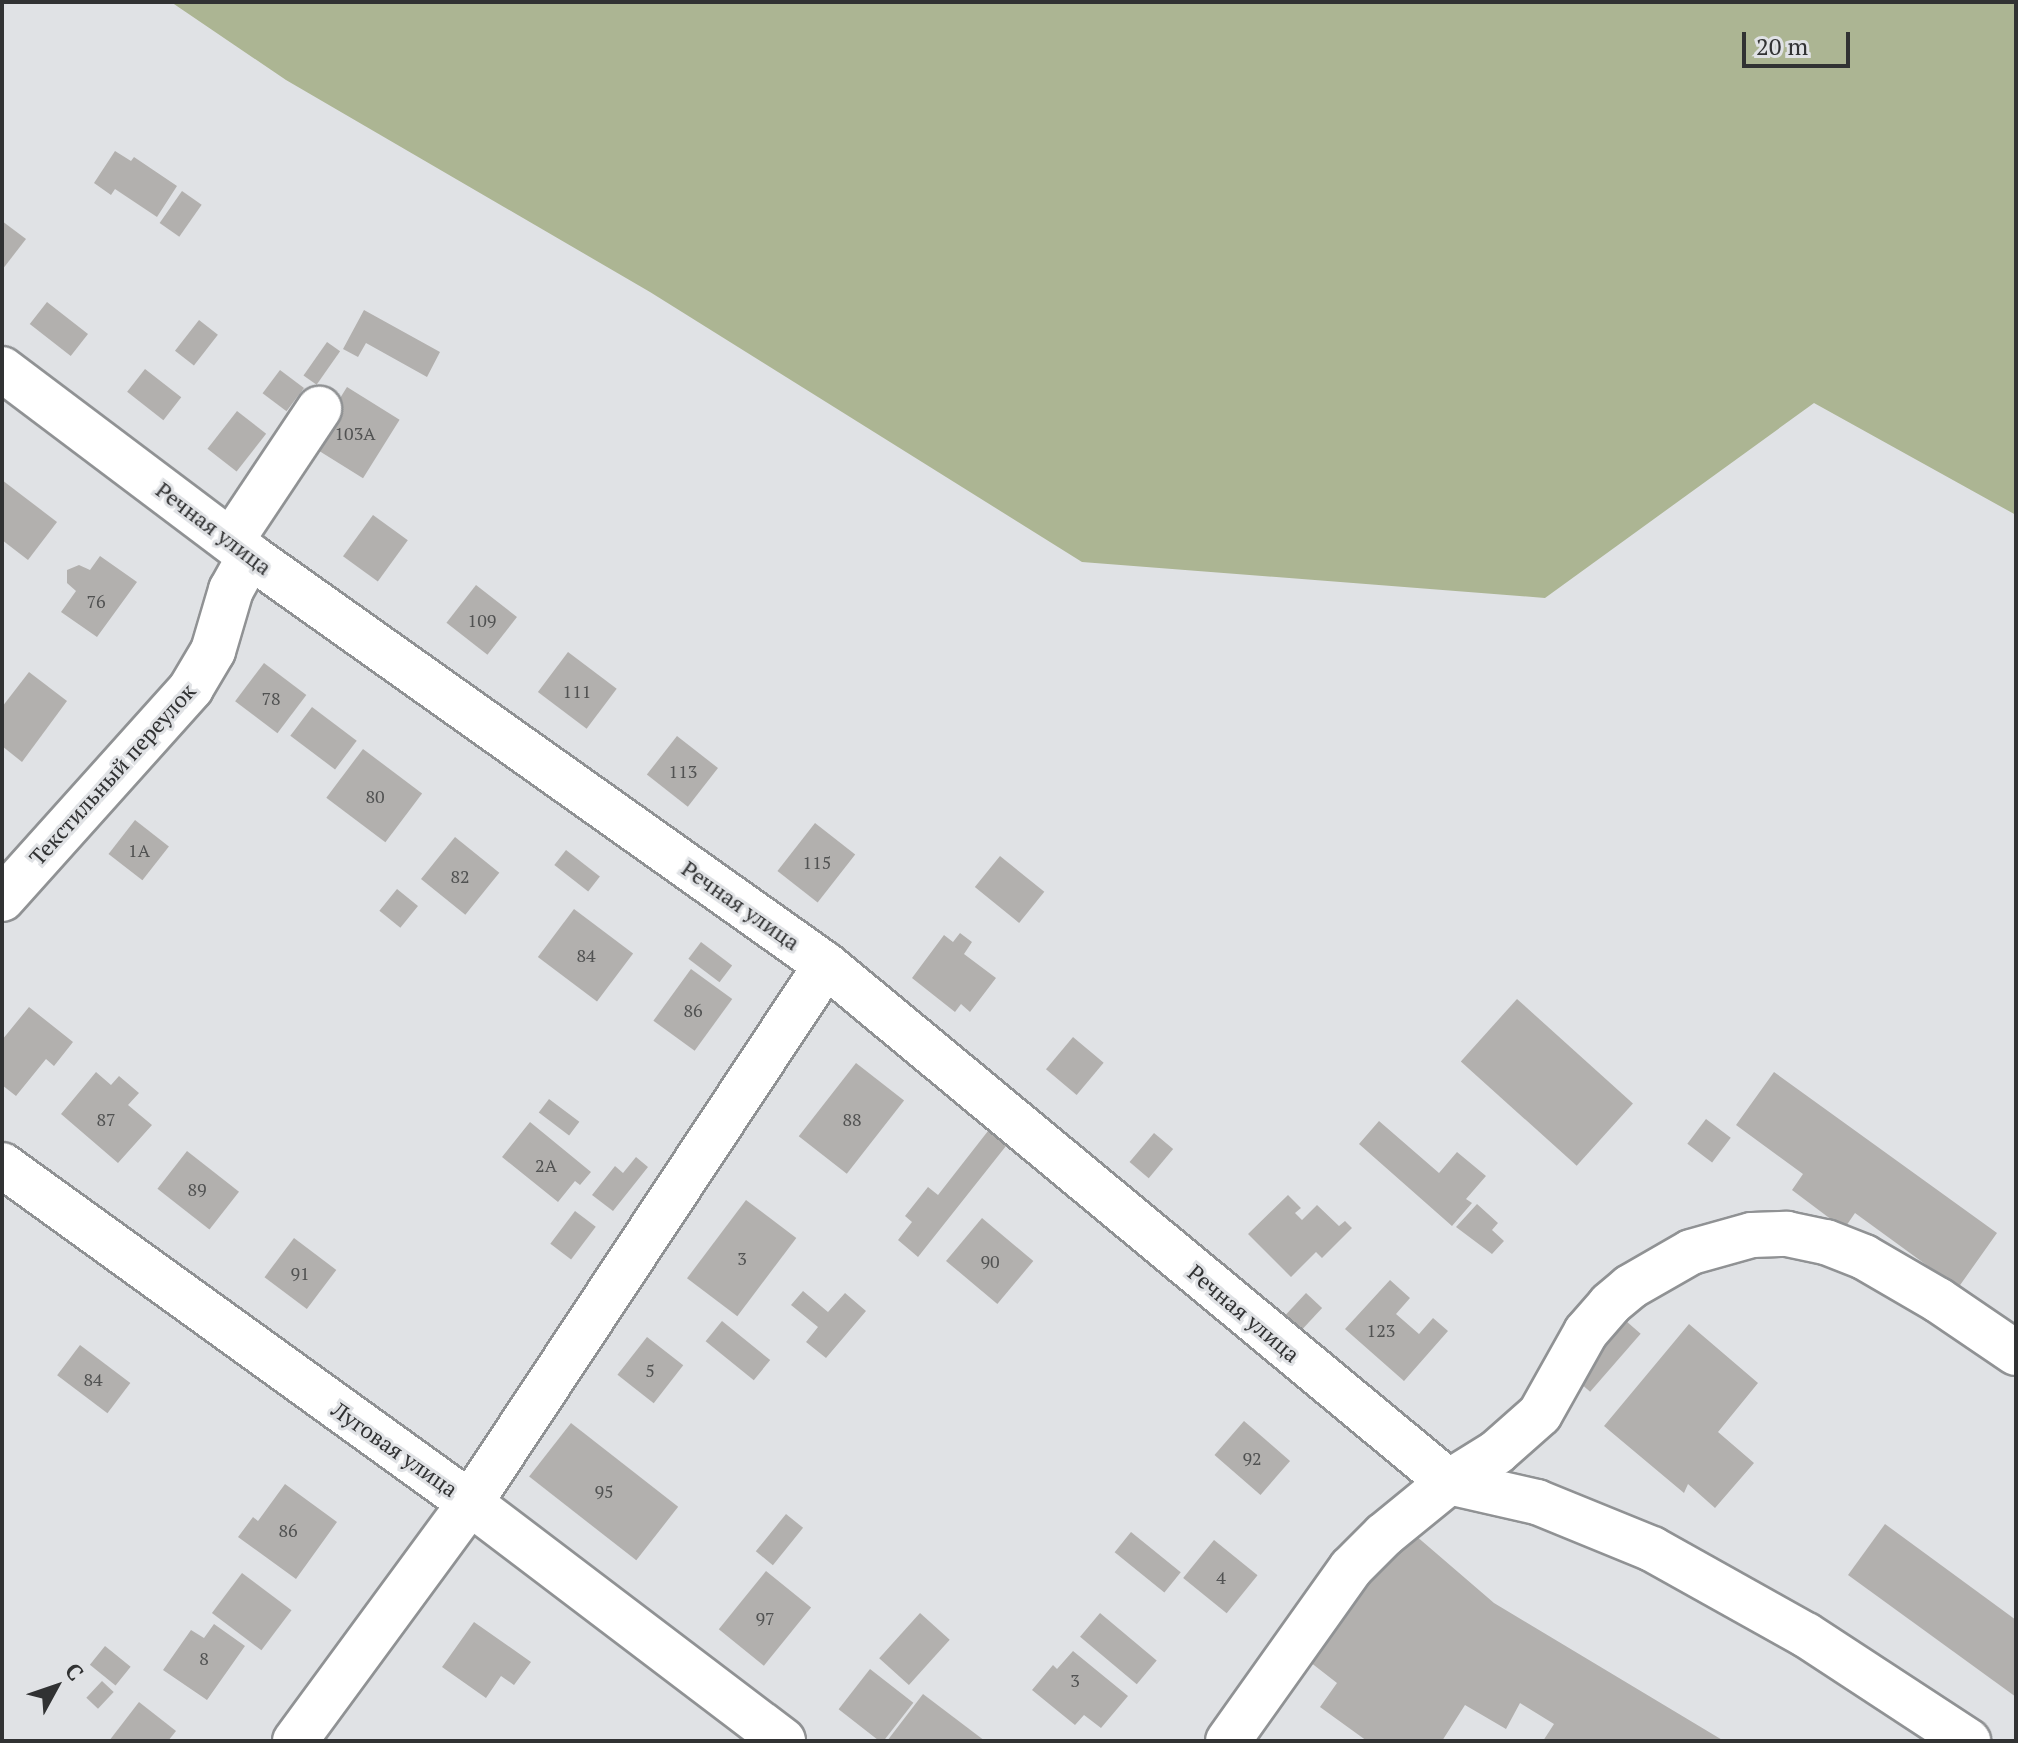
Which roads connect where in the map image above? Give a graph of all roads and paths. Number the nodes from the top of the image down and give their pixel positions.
1 (2, 369) edge
2 (319, 409) dead end
3 (240, 548) junction
4 (2, 899) edge
5 (826, 965) junction
6 (2, 1165) edge
7 (2016, 1353) edge
8 (1449, 1482) junction
9 (470, 1503) junction
10 (295, 1741) edge
11 (783, 1741) edge
12 (1228, 1741) edge
13 (1968, 1741) edge

1 - 3 street, Речная улица
2 - 3 street, Текстильный переулок
3 - 4 street, Текстильный переулок
3 - 5 street, Речная улица
5 - 8 street, Речная улица
5 - 9 street
6 - 9 street, Луговая улица
7 - 8 street
8 - 12 street
8 - 13 street
9 - 10 street
9 - 11 street, Луговая улица

